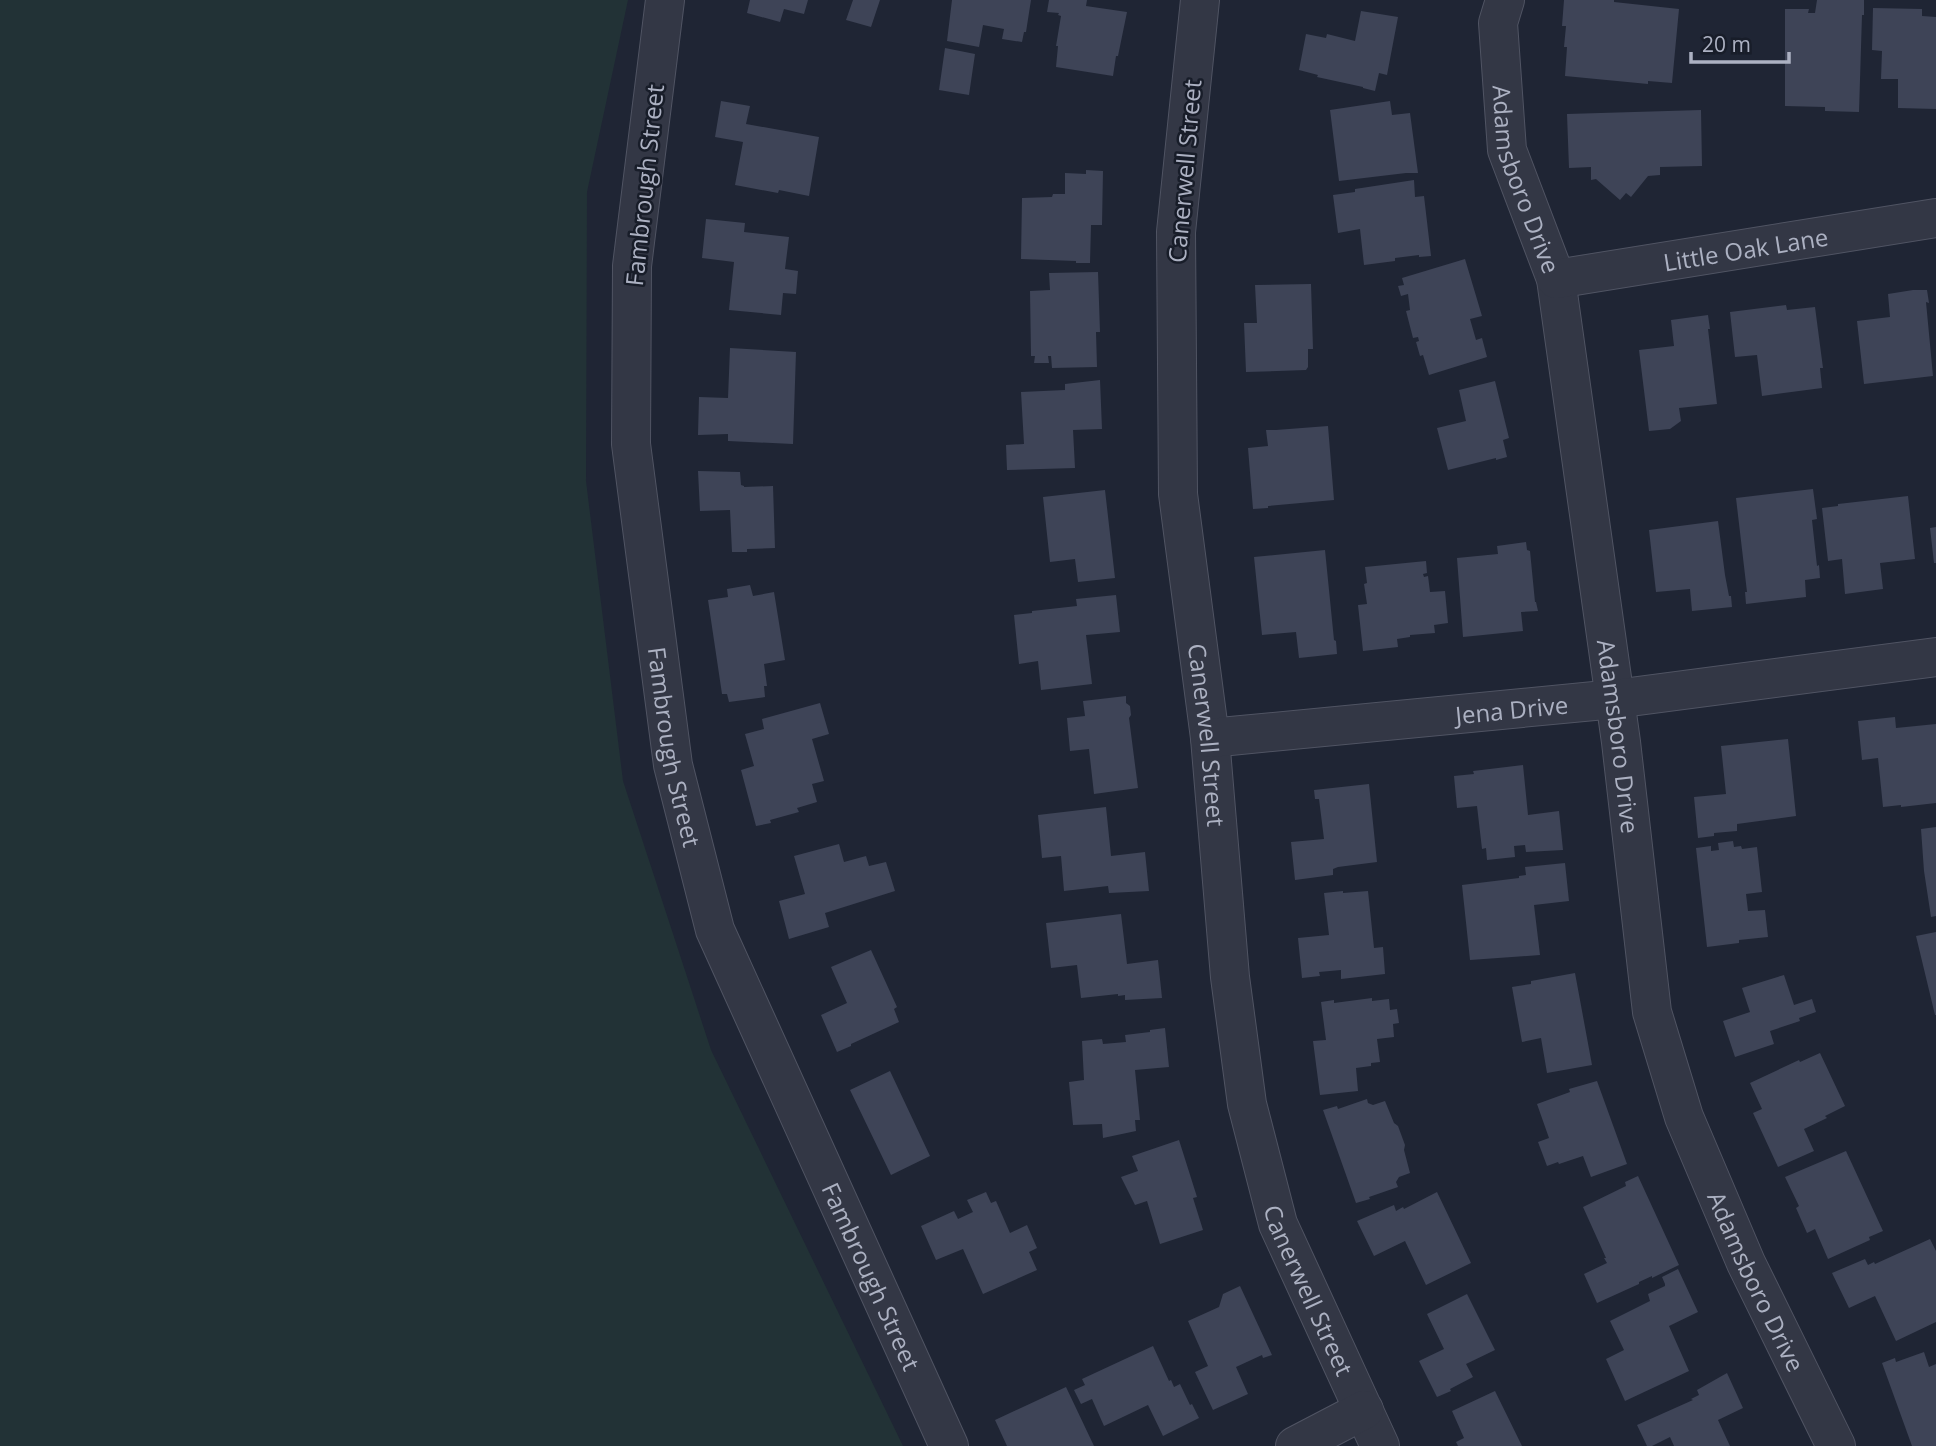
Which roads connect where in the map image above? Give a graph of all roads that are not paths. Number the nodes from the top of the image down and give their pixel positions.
1 (666, 0) edge
2 (1200, 0) edge
3 (1505, 0) edge
4 (1936, 218) edge
5 (1556, 279) junction
6 (1936, 657) edge
7 (1615, 699) junction
8 (1210, 738) junction
9 (1364, 1410) junction
10 (949, 1446) edge
11 (1295, 1446) edge
12 (1380, 1446) edge
13 (1836, 1446) edge

1 - 10 street, Fambrough Street
2 - 8 street, Canerwell Street
3 - 5 street, Adamsboro Drive
4 - 5 street, Little Oak Lane
5 - 7 street, Adamsboro Drive
6 - 7 street, Jena Drive
7 - 8 street, Jena Drive
7 - 13 street, Adamsboro Drive
8 - 9 street, Canerwell Street
9 - 11 street
9 - 12 street, Canerwell Street

